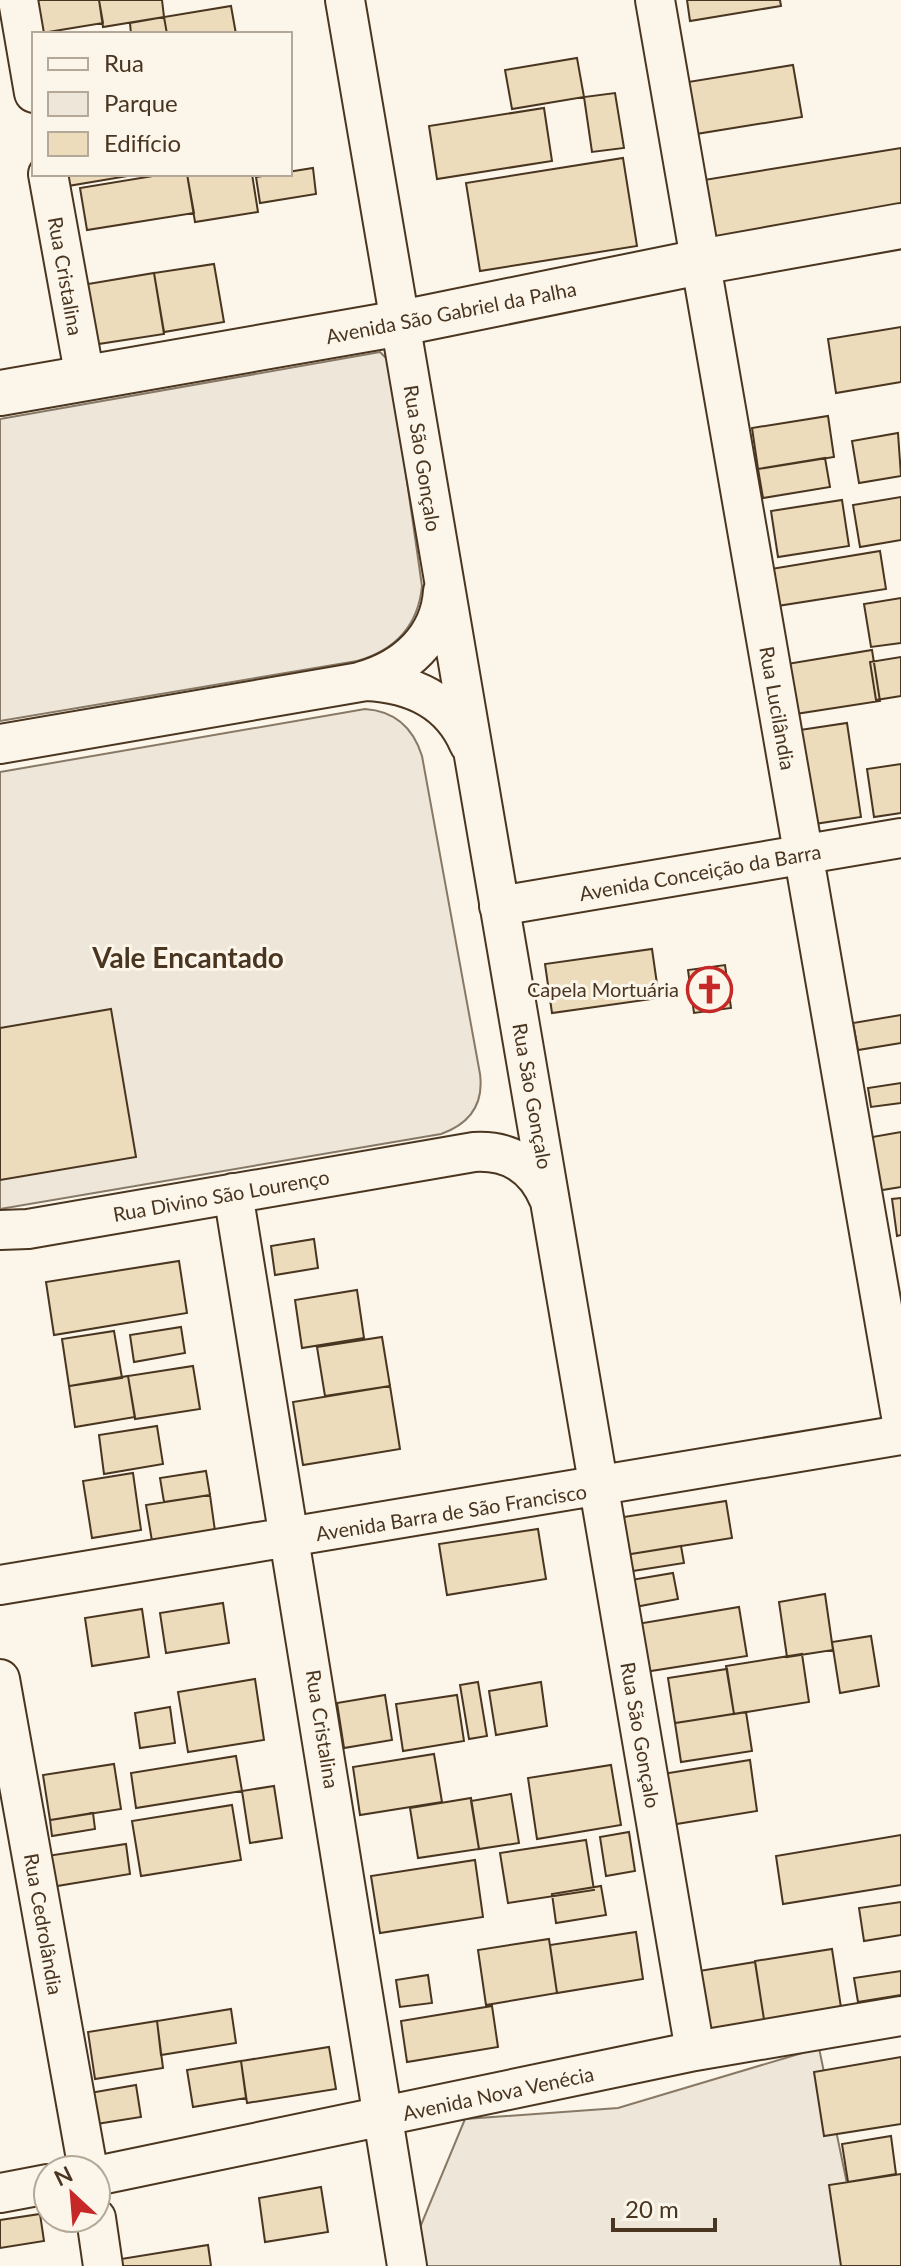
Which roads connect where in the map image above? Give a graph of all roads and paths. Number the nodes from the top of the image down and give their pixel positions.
1 (18, 0) edge
2 (345, 0) edge
3 (655, 0) edge
4 (32, 81) edge
5 (48, 176) edge
6 (901, 226) edge
7 (700, 262) junction
8 (401, 323) junction
9 (85, 378) junction
10 (0, 393) edge
11 (443, 580) junction
12 (345, 685) junction
13 (0, 744) edge
14 (474, 758) junction
15 (901, 838) edge
16 (803, 855) junction
17 (499, 906) junction
18 (528, 1071) junction
19 (442, 1157) junction
20 (233, 1193) junction
21 (553, 1209) junction
22 (0, 1230) edge
23 (901, 1416) edge
24 (901, 1435) edge
25 (599, 1487) junction
26 (291, 1538) junction
27 (0, 1585) edge
28 (0, 1679) edge
29 (901, 2016) edge
30 (695, 2051) junction
31 (386, 2117) junction
32 (85, 2154) edge
33 (112, 2173) edge
34 (32, 2187) edge
35 (0, 2193) edge
36 (98, 2234) edge
37 (103, 2266) edge
38 (407, 2266) edge

1 - 4 street
2 - 8 street, Rua São Gonçalo
3 - 7 street, Rua Lucilândia
5 - 9 street, Rua Cristalina
6 - 7 main road, Avenida São Gabriel da Palha
7 - 8 main road, Avenida São Gabriel da Palha
7 - 16 street, Rua Lucilândia
8 - 9 main road, Avenida São Gabriel da Palha
8 - 11 street, Rua São Gonçalo
9 - 10 main road, Avenida São Gabriel da Palha
11 - 12 street
11 - 14 street, Rua São Gonçalo
12 - 13 street
12 - 14 street
14 - 17 street, Rua São Gonçalo
15 - 16 street, Avenida Conceição da Barra
16 - 17 street, Avenida Conceição da Barra
16 - 23 street, Rua Lucilândia
17 - 18 street, Rua São Gonçalo
18 - 19 street, Rua Divino São Lourenço
18 - 21 street, Rua São Gonçalo
19 - 20 street, Rua Divino São Lourenço
19 - 21 street, Rua Divino São Lourenço
20 - 22 street, Rua Divino São Lourenço
20 - 26 street, Rua Cristalina
21 - 25 street, Rua São Gonçalo
24 - 25 street, Avenida Barra de São Francisco
25 - 26 street, Avenida Barra de São Francisco
25 - 30 street, Rua São Gonçalo
26 - 27 street, Avenida Barra de São Francisco
26 - 31 street, Rua Cristalina
28 - 32 street, Rua Cedrolândia
29 - 30 street, Avenida Nova Venécia
30 - 31 street, Avenida Nova Venécia
31 - 33 street, Avenida Nova Venécia
31 - 38 street, Rua Cristalina
34 - 35 street
36 - 37 street

